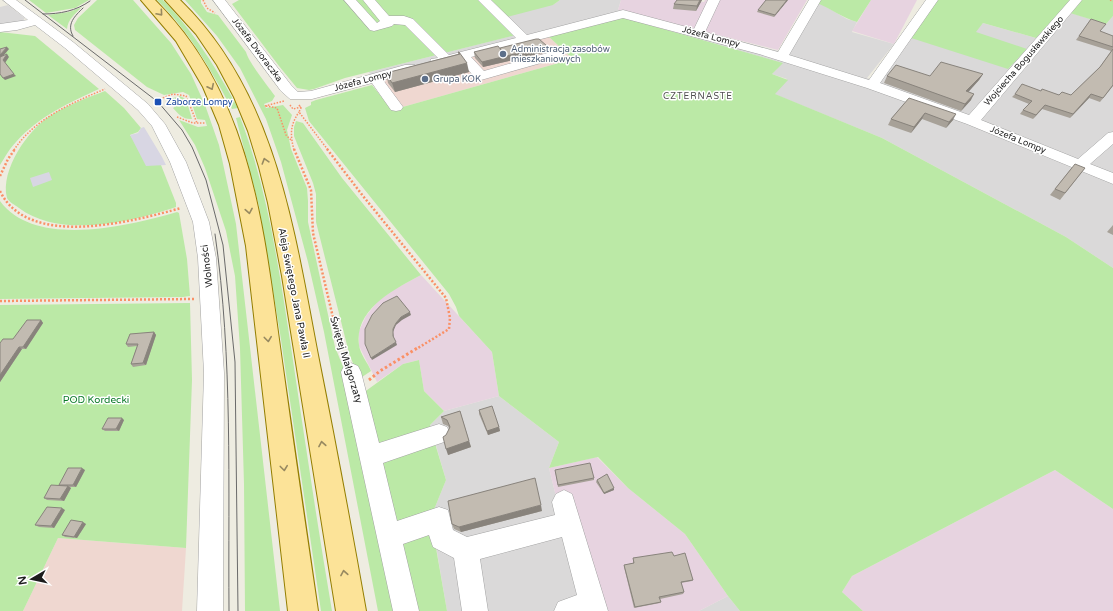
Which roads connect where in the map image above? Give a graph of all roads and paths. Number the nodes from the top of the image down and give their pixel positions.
1 (9, 0) edge
2 (148, 0) edge
3 (172, 0) edge
4 (203, 0) edge
5 (219, 0) edge
6 (350, 0) edge
7 (369, 0) edge
8 (484, 0) edge
9 (628, 0) edge
10 (714, 0) edge
11 (815, 0) edge
12 (932, 0) edge
13 (1076, 0) edge
14 (216, 13) dead end
15 (623, 14) junction
16 (387, 20) junction
17 (36, 21) junction
18 (0, 28) edge
19 (698, 33) junction
20 (524, 39) junction
21 (558, 54) dead end
22 (462, 55) junction
23 (782, 56) junction
24 (446, 59) junction
25 (375, 78) junction
26 (872, 85) junction
27 (106, 89) dead end
28 (298, 96) joint
29 (160, 98) dead end
30 (265, 106) dead end
31 (396, 107) dead end
32 (178, 117) dead end
33 (972, 121) junction
34 (197, 123) junction
35 (205, 123) dead end
36 (1113, 136) edge
37 (291, 140) junction
38 (1080, 165) junction
39 (0, 176) edge
40 (1113, 179) edge
41 (0, 191) edge
42 (181, 208) dead end
43 (196, 299) dead end
44 (0, 302) edge
45 (354, 381) junction
46 (439, 434) dead end
47 (371, 456) junction
48 (389, 536) junction
49 (466, 550) junction
50 (594, 607) edge
51 (210, 611) edge
52 (303, 611) edge
53 (351, 611) edge
54 (406, 611) edge
55 (475, 611) edge
56 (567, 611) edge

1 - 17 street, Wolności
2 -> 52 main road
53 -> 3 main road, Aleja świętego Jana Pawła II
4 - 14 path
5 - 28 street, Józefa Dworaczka
6 - 16 street
7 - 16 street
8 - 20 street
9 - 15 street
10 - 19 street
11 - 23 street
12 - 26 street
13 - 33 street, Wojciecha Bogusławskiego
15 - 19 street, Józefa Lompy
15 - 20 street, Józefa Lompy
16 - 24 street
17 - 18 street
17 - 51 street, Wolności
19 - 23 street, Józefa Lompy
20 - 22 street, Józefa Lompy
21 - 22 street
22 - 24 street, Józefa Lompy
23 - 26 street, Józefa Lompy
24 - 25 street, Józefa Lompy
25 - 28 street, Józefa Lompy
25 - 31 street
26 - 33 street, Józefa Lompy
27 - 39 path
29 - 34 path
30 - 37 path
32 - 34 path
33 - 38 street, Józefa Lompy
34 - 35 path
36 - 38 street
37 - 45 path, Świętej Małgorzaty
37 - 45 path, Świętej Małgorzaty
38 - 40 street, Józefa Lompy
41 - 42 path
43 - 44 path
45 - 47 street, Świętej Małgorzaty
46 - 47 street
47 - 48 street, Świętej Małgorzaty
48 - 49 street
48 - 54 street, Świętej Małgorzaty
49 - 50 street
49 - 55 street
50 - 56 street

